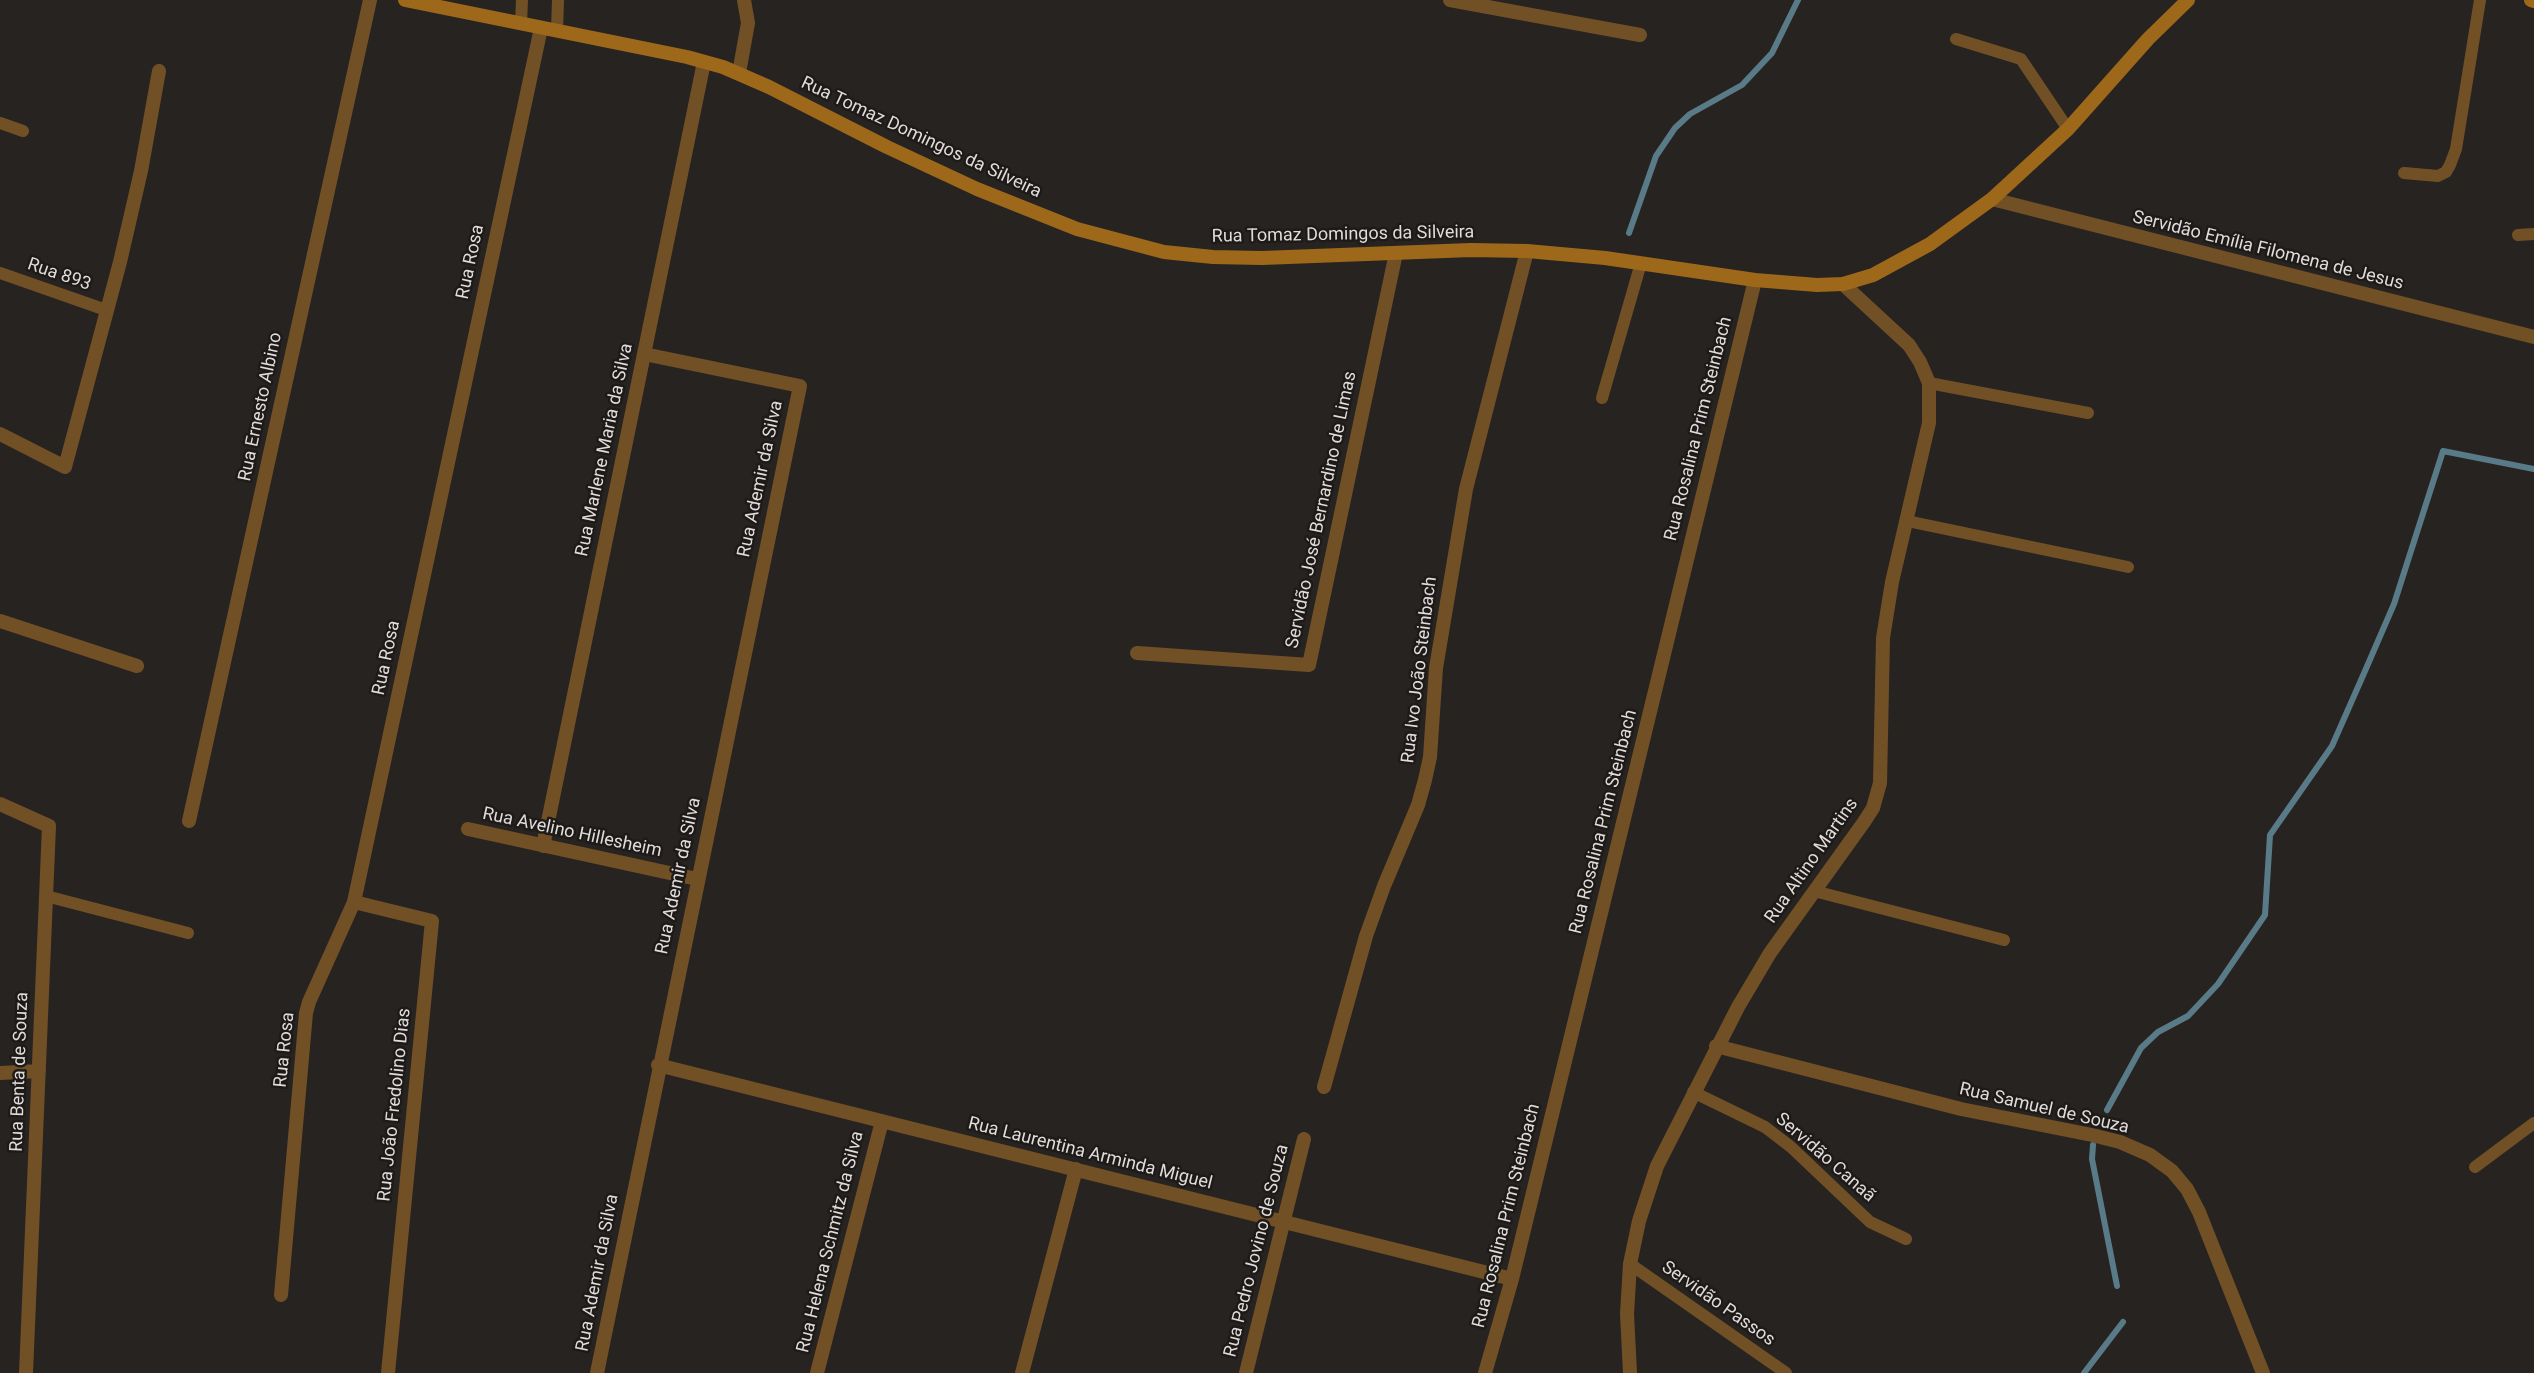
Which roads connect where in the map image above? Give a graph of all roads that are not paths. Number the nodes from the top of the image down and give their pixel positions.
1 (370, 0) edge
2 (405, 0) edge
3 (522, 0) edge
4 (558, 0) edge
5 (744, 0) edge
6 (1450, 0) edge
7 (2188, 0) edge
8 (2480, 0) edge
9 (521, 24) junction
10 (541, 28) junction
11 (557, 31) junction
12 (1640, 35) dead end
13 (1956, 39) dead end
14 (704, 62) junction
15 (159, 71) dead end
16 (739, 73) junction
17 (0, 123) edge
18 (2068, 129) junction
19 (23, 131) dead end
20 (2404, 173) dead end
21 (1992, 199) junction
22 (2534, 234) edge
23 (2518, 235) dead end
24 (1527, 251) junction
25 (1396, 253) junction
26 (1641, 263) junction
27 (0, 273) edge
28 (1755, 280) junction
29 (1843, 284) junction
30 (106, 310) junction
31 (2534, 337) edge
32 (644, 354) junction
33 (1929, 383) junction
34 (1602, 398) dead end
35 (2088, 413) dead end
36 (0, 434) edge
37 (1907, 521) junction
38 (2128, 567) dead end
39 (0, 620) edge
40 (1137, 653) dead end
41 (137, 666) dead end
42 (0, 804) edge
43 (189, 821) dead end
44 (468, 830) dead end
45 (543, 846) junction
46 (697, 879) junction
47 (1814, 890) junction
48 (46, 896) junction
49 (354, 902) junction
50 (188, 934) dead end
51 (2004, 940) dead end
52 (1716, 1046) junction
53 (658, 1065) junction
54 (0, 1072) edge
55 (39, 1072) junction
56 (1324, 1087) dead end
57 (1693, 1092) junction
58 (882, 1121) junction
59 (2534, 1123) edge
60 (1304, 1139) dead end
61 (2475, 1167) dead end
62 (1076, 1169) junction
63 (1284, 1221) junction
64 (1906, 1239) dead end
65 (1630, 1264) junction
66 (1512, 1279) junction
67 (281, 1295) dead end
68 (26, 1373) edge
69 (388, 1373) edge
70 (597, 1373) edge
71 (817, 1373) edge
72 (1022, 1373) edge
73 (1246, 1373) edge
74 (1485, 1373) edge
75 (1630, 1373) edge
76 (1786, 1373) edge
77 (2263, 1373) edge

1 - 43 street, Rua Ernesto Albino
2 - 9 main road, Rua Tomaz Domingos da Silveira
3 - 9 lane
4 - 11 lane
5 - 16 street
6 - 12 street
7 - 18 main road, Rua Tomaz Domingos da Silveira
8 - 20 lane
9 - 10 main road, Rua Tomaz Domingos da Silveira
10 - 11 main road, Rua Tomaz Domingos da Silveira
10 - 49 street, Rua Rosa
11 - 14 main road, Rua Tomaz Domingos da Silveira
13 - 18 lane
14 - 16 main road, Rua Tomaz Domingos da Silveira
14 - 32 street, Rua Marlene Maria da Silva
15 - 30 street
16 - 25 main road, Rua Tomaz Domingos da Silveira
17 - 19 lane
18 - 21 main road, Rua Tomaz Domingos da Silveira
21 - 29 main road, Rua Tomaz Domingos da Silveira
21 - 31 street, Servidão Emília Filomena de Jesus
22 - 23 lane
24 - 25 main road, Rua Tomaz Domingos da Silveira
24 - 26 main road, Rua Tomaz Domingos da Silveira
24 - 56 street, Rua Ivo João Steinbach
25 - 40 street, Servidão José Bernardino de Limas
26 - 28 main road, Rua Tomaz Domingos da Silveira
26 - 34 lane
27 - 30 lane, Rua 893
28 - 29 main road, Rua Tomaz Domingos da Silveira
28 - 66 street, Rua Rosalina Prim Steinbach
29 - 33 street, Rua Altino Martins
30 - 36 street
32 - 45 street, Rua Marlene Maria da Silva
32 - 46 street, Rua Ademir da Silva
33 - 35 lane
33 - 37 street, Rua Altino Martins
37 - 38 lane
37 - 47 street, Rua Altino Martins
39 - 41 street
42 - 48 street, Rua Benta de Souza
44 - 45 street, Rua Avelino Hillesheim
45 - 46 street, Rua Avelino Hillesheim
46 - 53 street, Rua Ademir da Silva
47 - 51 lane
47 - 52 street, Rua Altino Martins
48 - 50 lane
48 - 55 street, Rua Benta de Souza
49 - 67 street, Rua Rosa
49 - 69 street, Rua João Fredolino Dias
52 - 57 street, Rua Altino Martins
52 - 77 street, Rua Samuel de Souza
53 - 58 street, Rua Laurentina Arminda Miguel
53 - 70 street, Rua Ademir da Silva
54 - 55 street
55 - 68 street, Rua Benta de Souza
57 - 64 lane, Servidão Canaã
57 - 65 street, Rua Altino Martins
58 - 62 street, Rua Laurentina Arminda Miguel
58 - 71 street, Rua Helena Schmitz da Silva
59 - 61 lane
60 - 63 street, Rua Pedro Jovino de Souza
62 - 63 street, Rua Laurentina Arminda Miguel
62 - 72 street
63 - 66 street, Rua Laurentina Arminda Miguel
63 - 73 street, Rua Pedro Jovino de Souza
65 - 75 street, Rua Altino Martins
65 - 76 lane, Servidão Passos
66 - 74 street, Rua Rosalina Prim Steinbach

